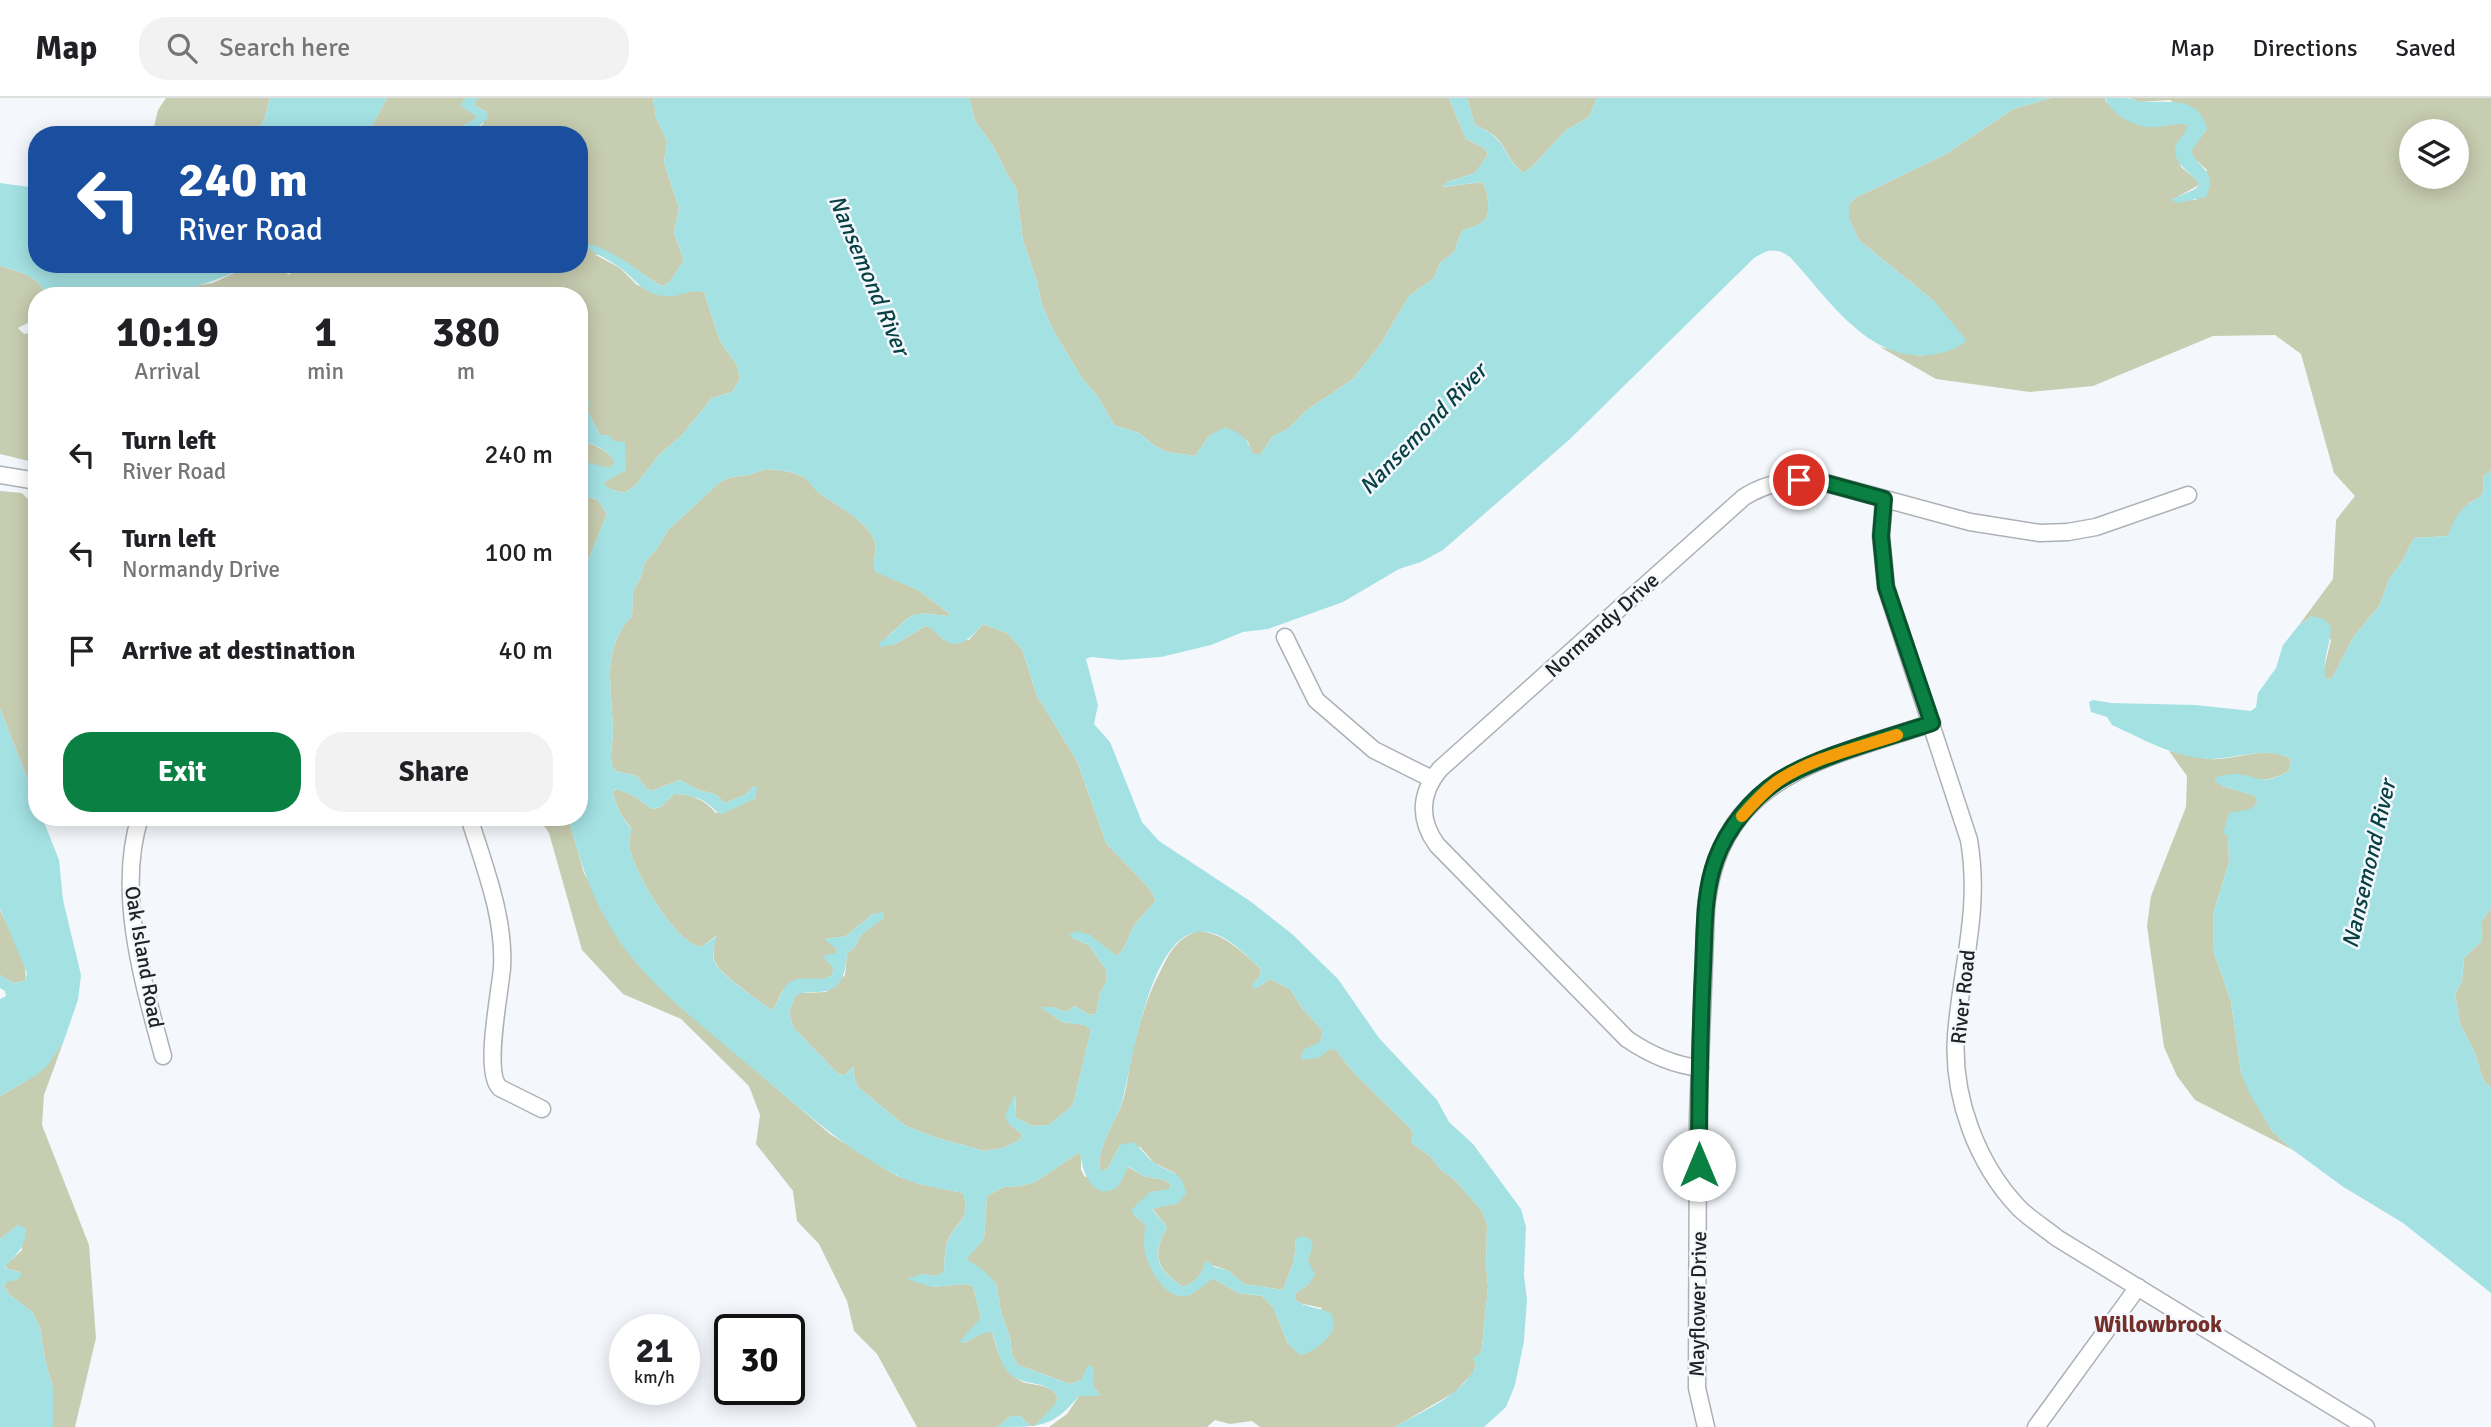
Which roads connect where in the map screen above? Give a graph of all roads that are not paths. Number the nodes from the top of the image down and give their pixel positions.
1 (0, 475) edge
2 (28, 480) edge
3 (2188, 495) dead end
4 (1884, 499) junction
5 (1285, 636) dead end
6 (1932, 723) junction
7 (1432, 779) junction
8 (137, 826) edge
9 (472, 826) edge
10 (163, 1056) dead end
11 (1700, 1068) junction
12 (541, 1109) dead end
13 (2138, 1287) junction
14 (1706, 1427) edge
15 (2036, 1427) edge
16 (2366, 1427) edge

1 - 2 street
3 - 4 street, Normandy Drive
4 - 6 street, River Road
4 - 7 street, Normandy Drive
5 - 7 street
6 - 11 street, Mayflower Drive
6 - 13 street, River Road
7 - 11 street
8 - 10 street, Oak Island Road
9 - 12 street
11 - 14 street, Mayflower Drive
13 - 15 street
13 - 16 street, River Road

